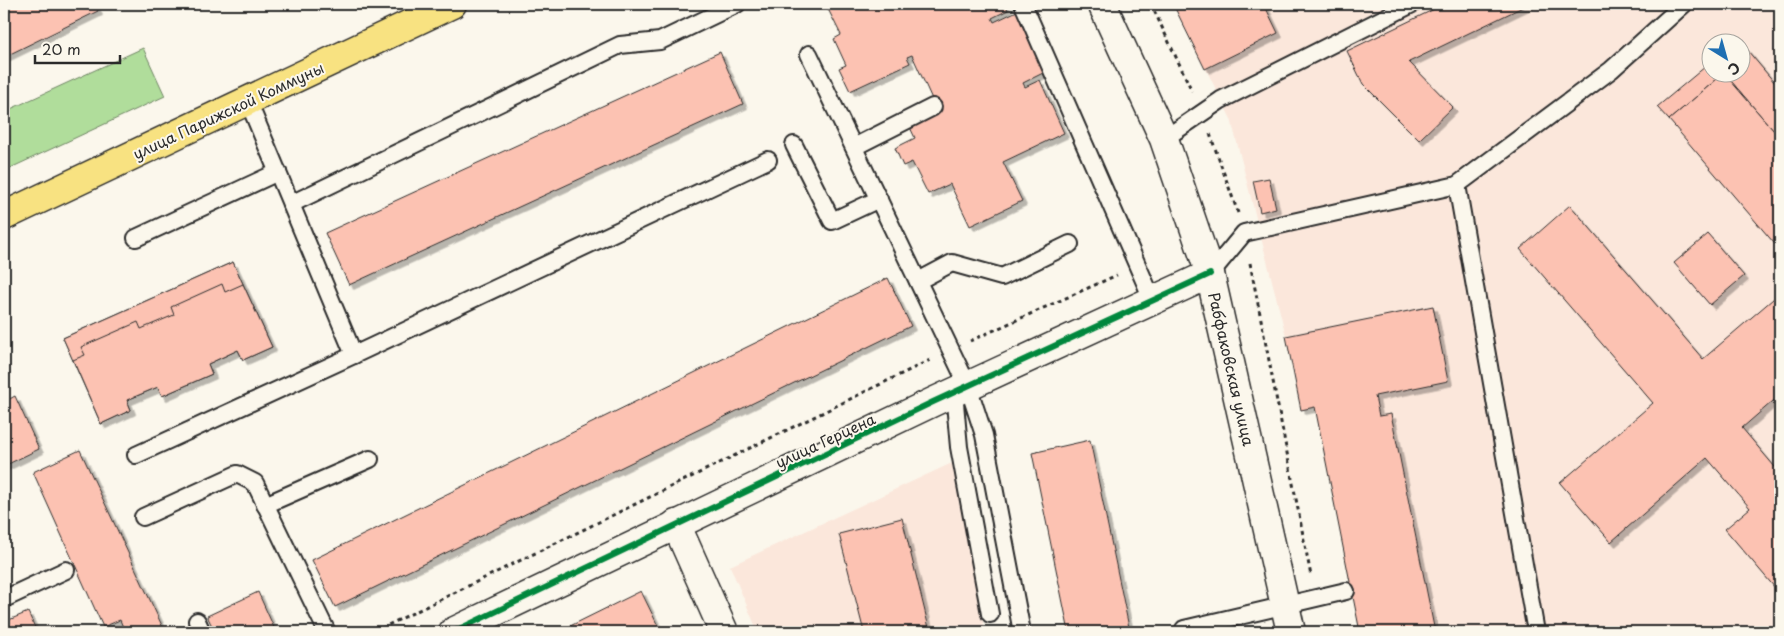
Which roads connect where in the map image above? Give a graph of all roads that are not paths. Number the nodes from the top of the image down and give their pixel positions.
1 (452, 4) edge
2 (738, 4) edge
3 (1023, 4) edge
4 (1102, 4) edge
5 (1412, 4) edge
6 (1684, 4) edge
7 (809, 54) dead end
8 (248, 102) junction
9 (933, 107) dead end
10 (1164, 139) junction
11 (794, 145) dead end
12 (854, 147) junction
13 (768, 160) dead end
14 (278, 172) junction
15 (1457, 185) junction
16 (879, 199) junction
17 (291, 204) junction
18 (4, 216) edge
19 (136, 238) dead end
20 (1070, 244) dead end
21 (1210, 274) junction
22 (918, 281) junction
23 (1153, 301) junction
24 (354, 355) junction
25 (961, 389) junction
26 (136, 455) dead end
27 (370, 459) dead end
28 (265, 505) junction
29 (143, 516) dead end
30 (676, 524) junction
31 (66, 570) dead end
32 (1346, 591) dead end
33 (4, 599) edge
34 (1285, 606) junction
35 (990, 614) dead end
36 (1184, 629) dead end
37 (327, 632) edge
38 (453, 632) edge
39 (724, 632) edge
40 (1022, 632) edge
41 (1291, 632) edge
42 (1536, 632) edge

1 - 8 main road, улица Парижской Коммуны
2 - 17 lane
3 - 23 lane
4 - 10 street, Рабфаковская улица
5 - 10 lane
6 - 15 lane
7 - 12 lane
8 - 14 lane
8 - 18 main road, улица Парижской Коммуны
9 - 12 lane
10 - 21 street, Рабфаковская улица
11 - 16 lane
12 - 16 lane
13 - 24 lane
14 - 17 lane
14 - 19 lane
15 - 21 lane
15 - 42 lane
16 - 22 lane
17 - 24 lane
20 - 22 lane
21 - 23 street, улица Герцена
21 - 34 street, Рабфаковская улица
22 - 25 lane
23 - 25 street, улица Герцена
24 - 26 lane
25 - 30 street, улица Герцена
25 - 35 lane
25 - 40 lane
27 - 28 lane
28 - 29 lane
28 - 37 lane
30 - 38 street, улица Герцена
30 - 39 street
31 - 33 lane
32 - 34 lane
34 - 36 lane
34 - 41 street, Рабфаковская улица

